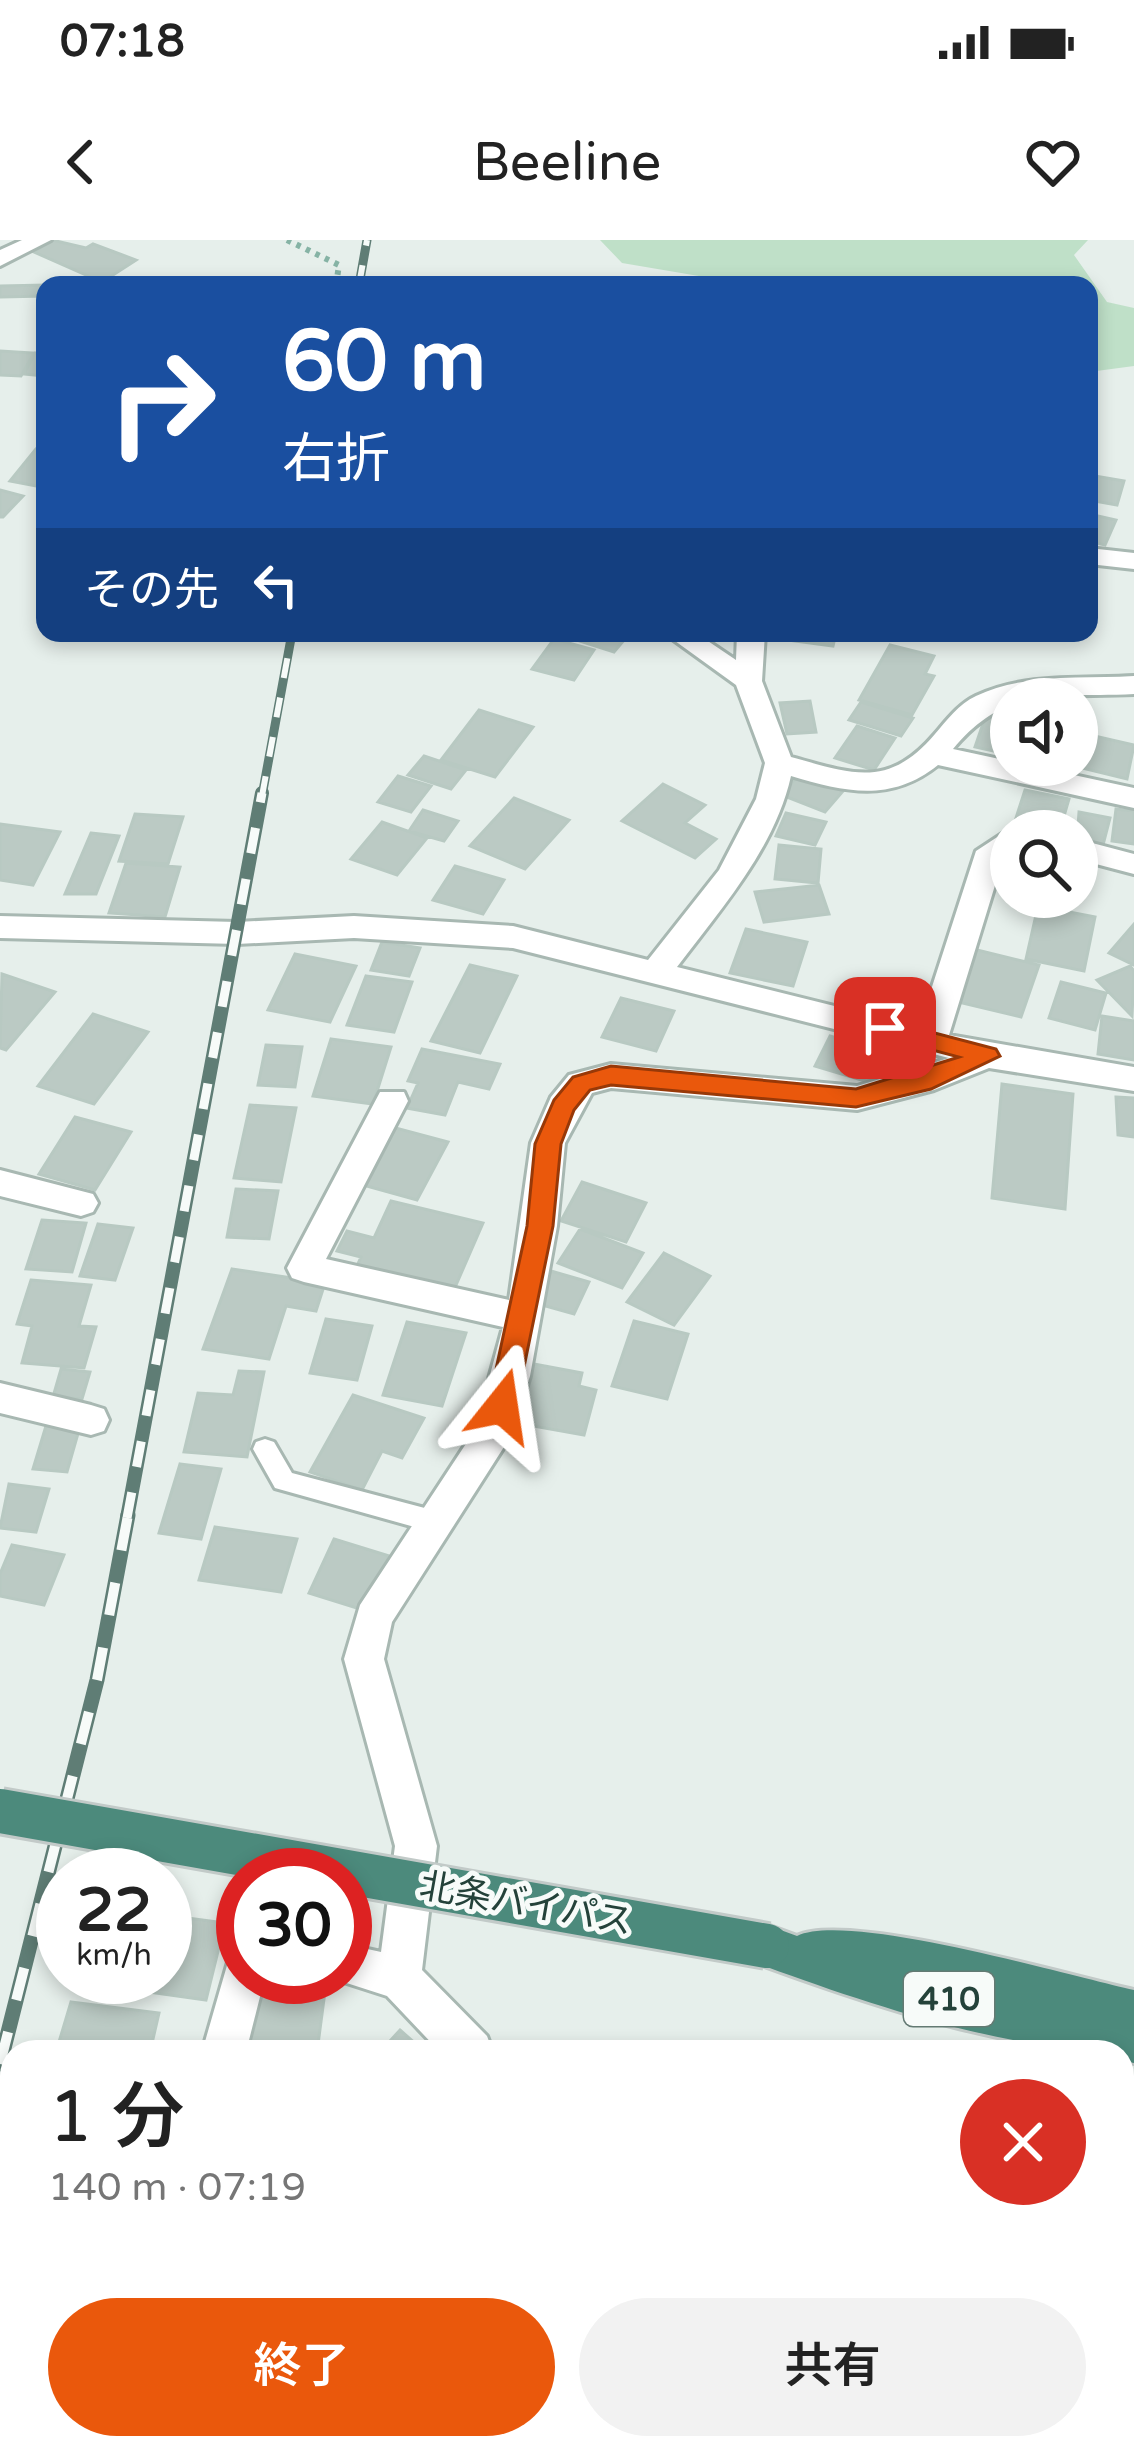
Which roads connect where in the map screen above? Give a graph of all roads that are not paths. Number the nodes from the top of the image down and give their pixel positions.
1 (40, 240) edge
2 (0, 259) edge
3 (1098, 557) edge
4 (1134, 561) edge
5 (691, 642) edge
6 (750, 642) edge
7 (748, 680) junction
8 (1134, 685) edge
9 (932, 754) junction
10 (779, 764) junction
11 (1134, 798) edge
12 (990, 854) edge
13 (1098, 855) edge
14 (1134, 864) edge
15 (0, 927) edge
16 (656, 972) junction
17 (931, 1040) junction
18 (987, 1056) junction
19 (1134, 1079) edge
20 (392, 1101) dead end
21 (0, 1183) edge
22 (81, 1203) dead end
23 (523, 1317) junction
24 (0, 1398) edge
25 (91, 1420) dead end
26 (265, 1449) dead end
27 (436, 1522) junction
28 (0, 1811) edge
29 (767, 1946) junction
30 (372, 1972) edge
31 (399, 1978) junction
32 (236, 2004) edge
33 (1134, 2012) edge
34 (227, 2040) edge
35 (459, 2040) edge
36 (1129, 2040) edge

1 - 2 street
3 - 4 street
5 - 7 street
6 - 7 street
7 - 10 street
8 - 9 street
9 - 10 street
9 - 11 street
10 - 16 street
12 - 17 street
13 - 14 street
15 - 16 street
16 - 17 street
17 - 18 street
18 - 19 street
18 - 23 street
20 - 23 street
21 - 22 street
23 - 27 street
24 - 25 street
26 - 27 lane
27 - 31 street
28 - 29 highway, 北条バイパス / 410, bridge
29 - 33 highway, 北条バイパス / 410
29 - 36 highway, 北条バイパス / 410
30 - 31 street
31 - 35 street
32 - 34 street

